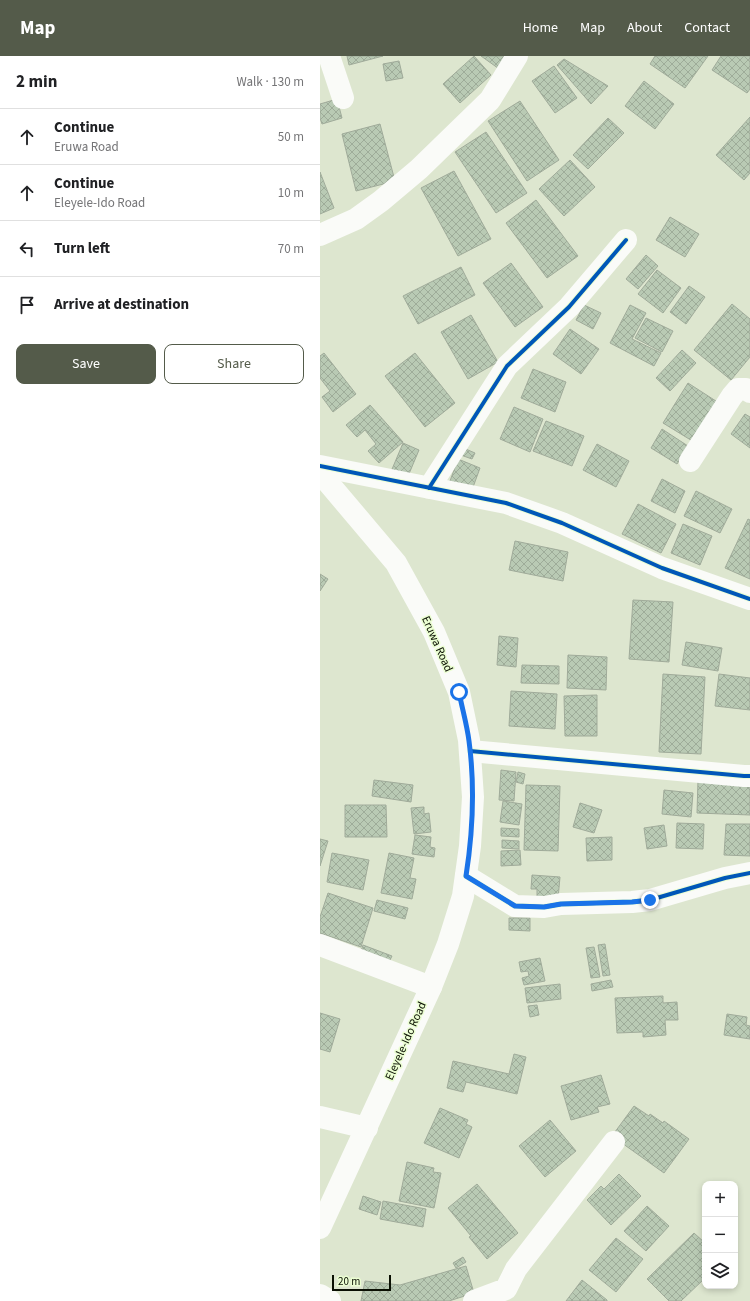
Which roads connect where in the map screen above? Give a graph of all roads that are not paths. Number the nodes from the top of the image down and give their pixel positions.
1 (329, 56) edge
2 (517, 56) edge
3 (343, 98) dead end
4 (320, 235) edge
5 (626, 240) dead end
6 (750, 392) edge
7 (690, 461) dead end
8 (320, 466) edge
9 (320, 473) edge
10 (430, 488) junction
11 (750, 599) edge
12 (470, 751) junction
13 (750, 776) edge
14 (470, 846) joint
15 (750, 873) edge
16 (466, 876) junction
17 (320, 945) edge
18 (431, 987) junction
19 (320, 1117) edge
20 (367, 1128) junction
21 (614, 1142) dead end
22 (320, 1228) edge
23 (320, 1295) edge
24 (330, 1301) edge
25 (474, 1301) edge

1 - 3 street
2 - 4 street
5 - 10 street
6 - 7 street
8 - 10 street
9 - 12 street, Eruwa Road
10 - 11 street
12 - 13 street
12 - 14 street, Eruwa Road
14 - 16 street, Eleyele-Ido Road
15 - 16 street
16 - 18 street, Eleyele-Ido Road
17 - 18 street
18 - 20 street, Eleyele-Ido Road
19 - 20 street
20 - 22 street, Eleyele-Ido Road
21 - 25 street
23 - 24 street

